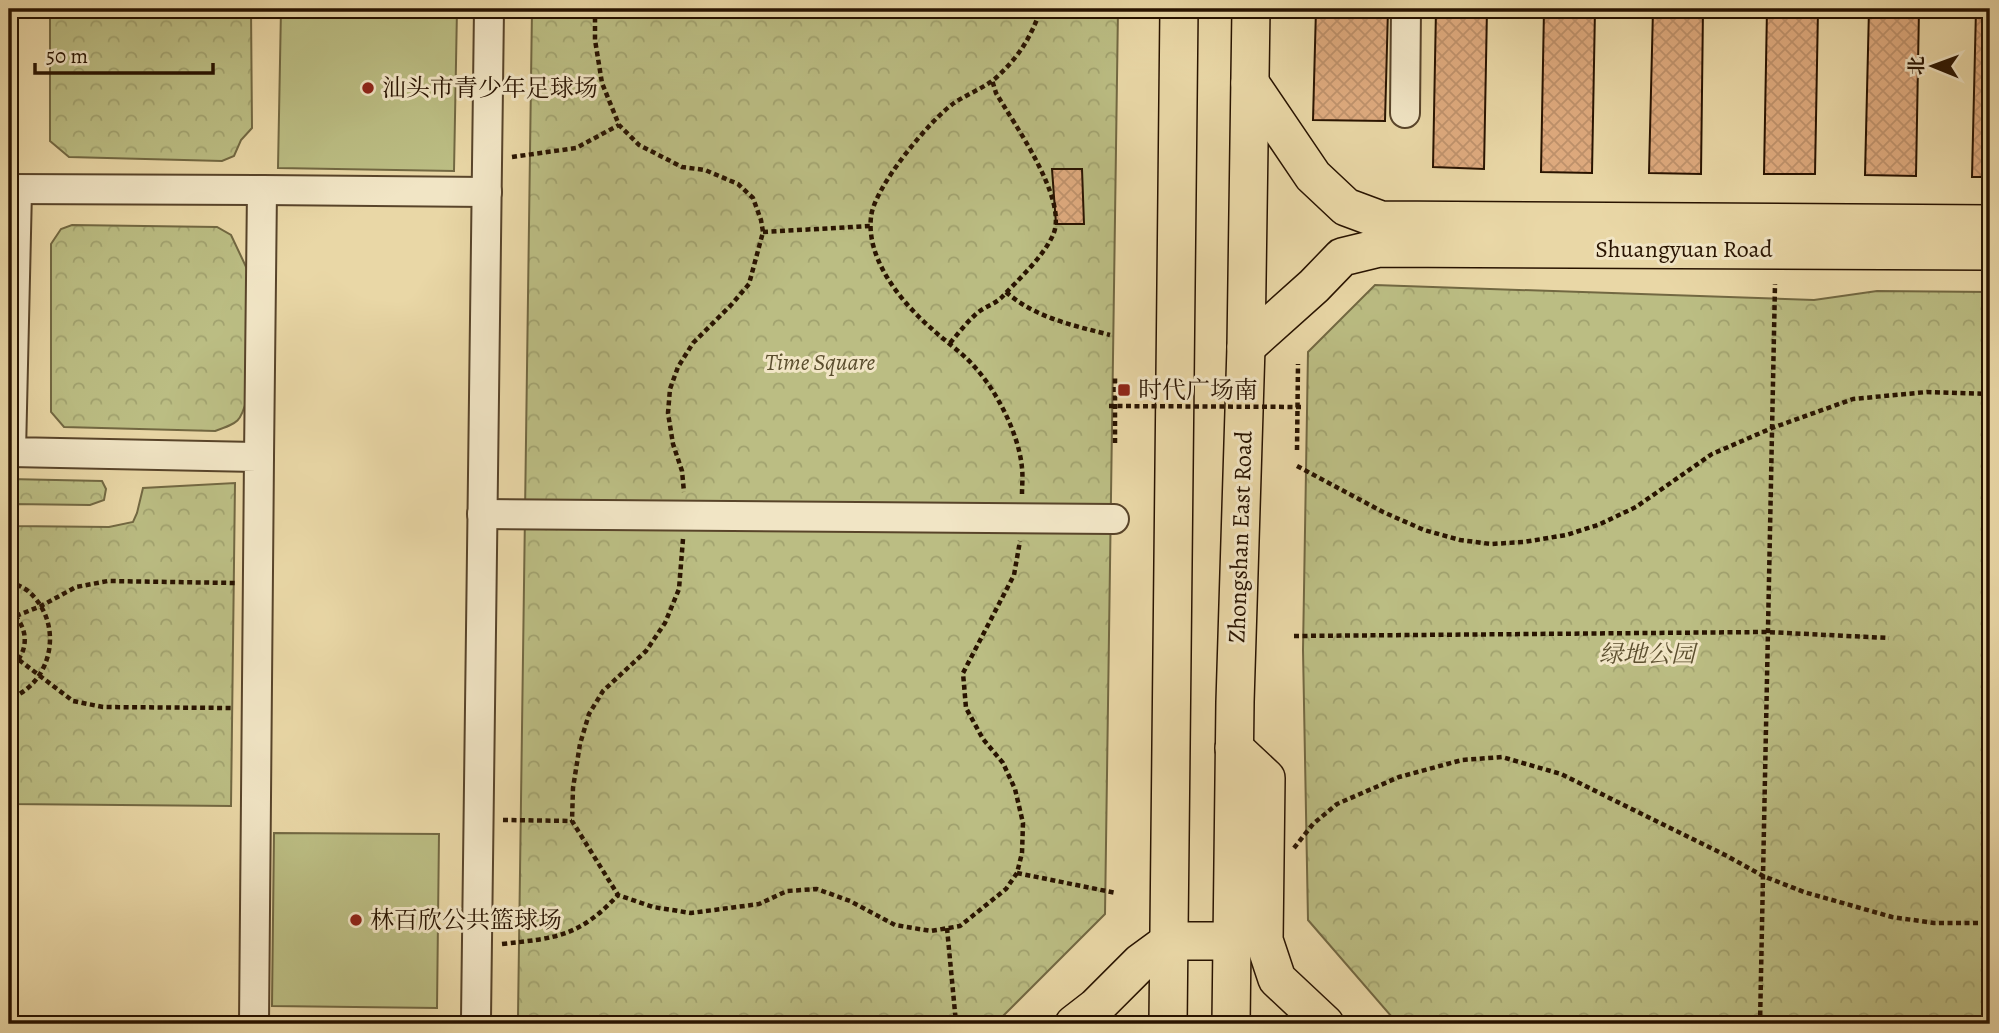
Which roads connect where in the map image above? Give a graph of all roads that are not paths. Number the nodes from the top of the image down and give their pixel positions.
1 (489, 9) edge
2 (1179, 9) edge
3 (1251, 9) edge
4 (1406, 9) edge
5 (1250, 83) junction
6 (1405, 113) dead end
7 (11, 190) edge
8 (262, 190) junction
9 (487, 192) junction
10 (1990, 225) edge
11 (1380, 234) junction
12 (1990, 251) edge
13 (1246, 347) junction
14 (10, 440) edge
15 (259, 457) junction
16 (482, 513) junction
17 (1114, 519) dead end
18 (1234, 748) junction
19 (1170, 941) junction
20 (1232, 941) junction
21 (475, 1018) dead end
22 (254, 1024) edge
23 (1074, 1024) edge
24 (1168, 1024) edge
25 (1231, 1024) edge
26 (1325, 1024) edge

1 - 9 street
2 - 19 main road
3 - 5 main road, Zhongshan East Road
4 - 6 street
5 - 11 main road
5 - 13 main road, Zhongshan East Road
7 - 8 street
7 - 14 street
8 - 9 street
8 - 15 street
9 - 16 street
10 - 11 main road, Shuangyuan Road
11 - 12 main road, Shuangyuan Road
11 - 13 main road
13 - 18 main road, Zhongshan East Road
14 - 15 street
15 - 22 street
16 - 17 street
16 - 21 street
18 - 20 main road, Zhongshan East Road
18 - 26 main road
19 - 20 main road
19 - 23 main road
19 - 24 main road
20 - 25 main road, Zhongshan East Road

